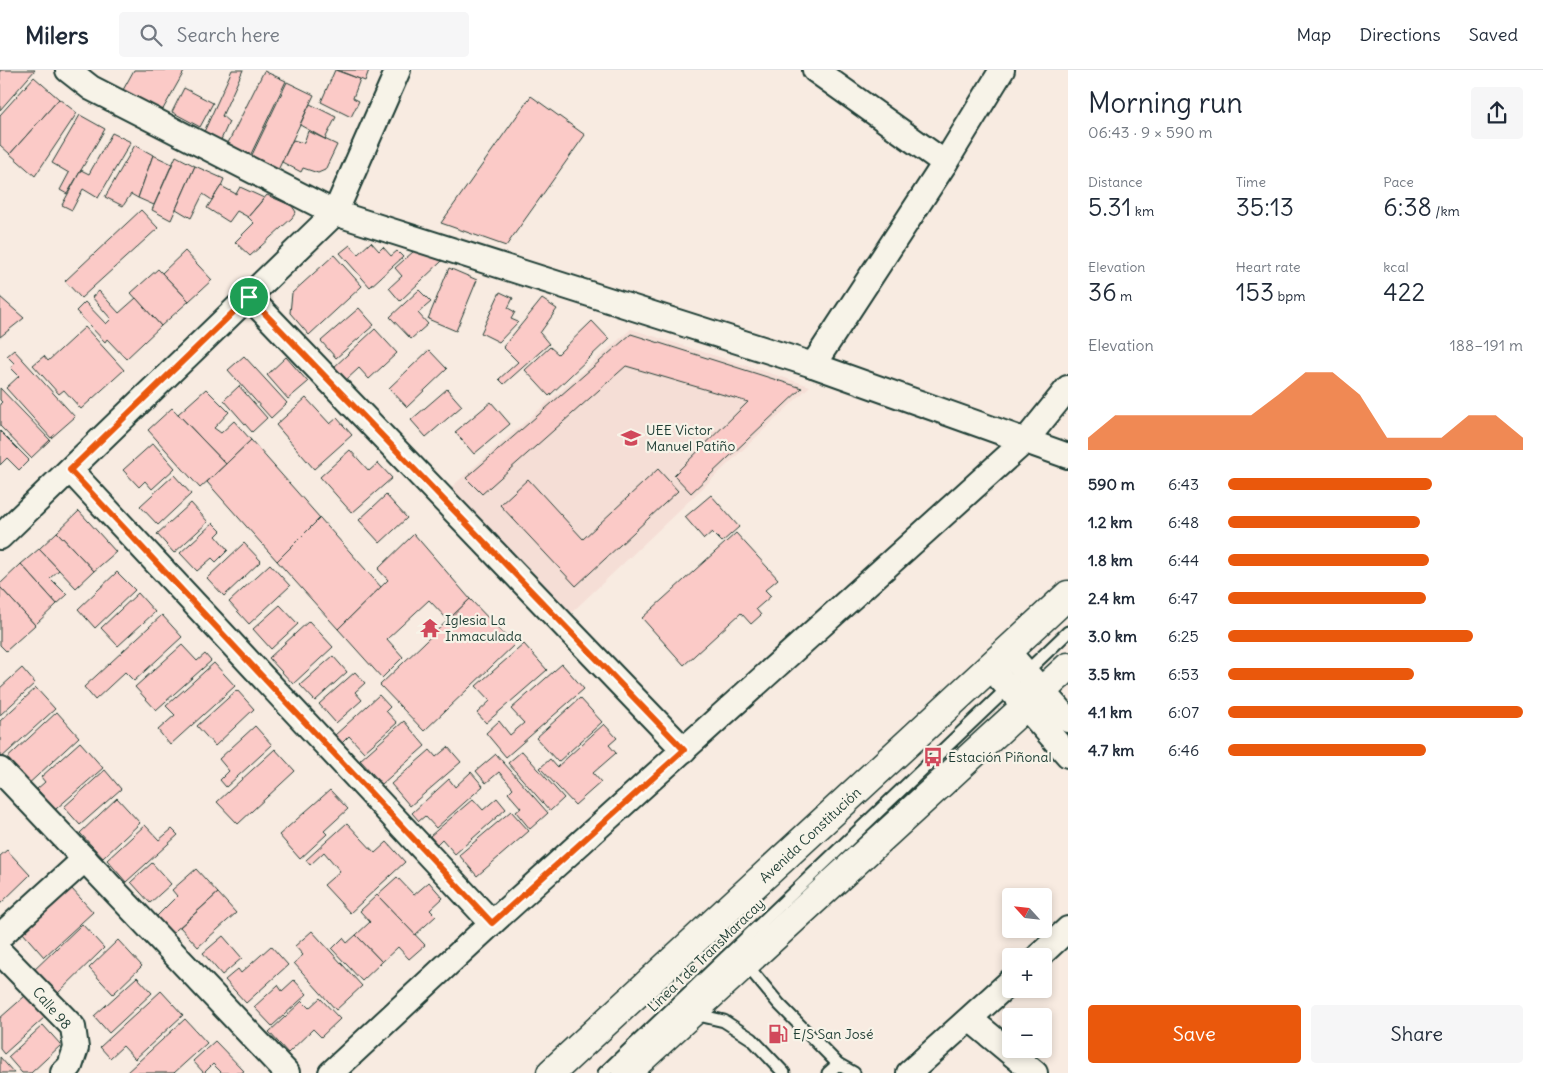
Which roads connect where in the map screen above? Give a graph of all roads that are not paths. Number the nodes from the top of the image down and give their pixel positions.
1 (68, 70) edge
2 (398, 70) edge
3 (815, 70) edge
4 (1002, 70) edge
5 (945, 164) junction
6 (335, 213) junction
7 (249, 297) junction
8 (814, 365) junction
9 (1068, 388) edge
10 (1026, 440) junction
11 (1068, 456) edge
12 (70, 470) junction
13 (0, 537) edge
14 (1068, 596) edge
15 (1068, 632) edge
16 (999, 660) junction
17 (1068, 667) edge
18 (1025, 690) junction
19 (1068, 720) edge
20 (684, 750) junction
21 (1068, 755) edge
22 (0, 770) edge
23 (86, 859) junction
24 (492, 923) junction
25 (1068, 930) edge
26 (0, 936) edge
27 (1048, 948) edge
28 (0, 952) edge
29 (745, 963) junction
30 (1002, 989) edge
31 (690, 1013) junction
32 (970, 1019) junction
33 (838, 1064) junction
34 (63, 1073) edge
35 (287, 1073) edge
36 (331, 1073) edge
37 (551, 1073) edge
38 (604, 1073) edge
39 (626, 1073) edge
40 (784, 1073) edge
41 (828, 1073) edge
42 (854, 1073) edge
43 (909, 1073) edge
44 (1035, 1073) edge

1 - 6 street
2 - 6 street
3 - 5 street
4 - 5 street
5 - 8 street
6 - 7 street
6 - 8 street
7 - 12 street
7 - 20 street
8 - 10 street
9 - 10 street
10 - 11 street
10 - 20 street
12 - 13 street
12 - 24 street
14 - 16 street, Avenida Constitución
15 - 18 lane, Línea 1 de TransMaracay
16 - 18 street
16 - 37 street, Avenida Constitución
17 - 18 street
18 - 19 street
18 - 21 street
18 - 29 street
18 - 38 lane, Línea 1 de TransMaracay
20 - 24 street
22 - 23 street
23 - 26 street
23 - 35 street
24 - 36 street
25 - 27 street
28 - 34 street, Calle 98
29 - 31 street
29 - 33 lane
30 - 32 street
31 - 39 street
31 - 40 lane
32 - 43 street
32 - 44 street
33 - 41 lane
33 - 42 lane

